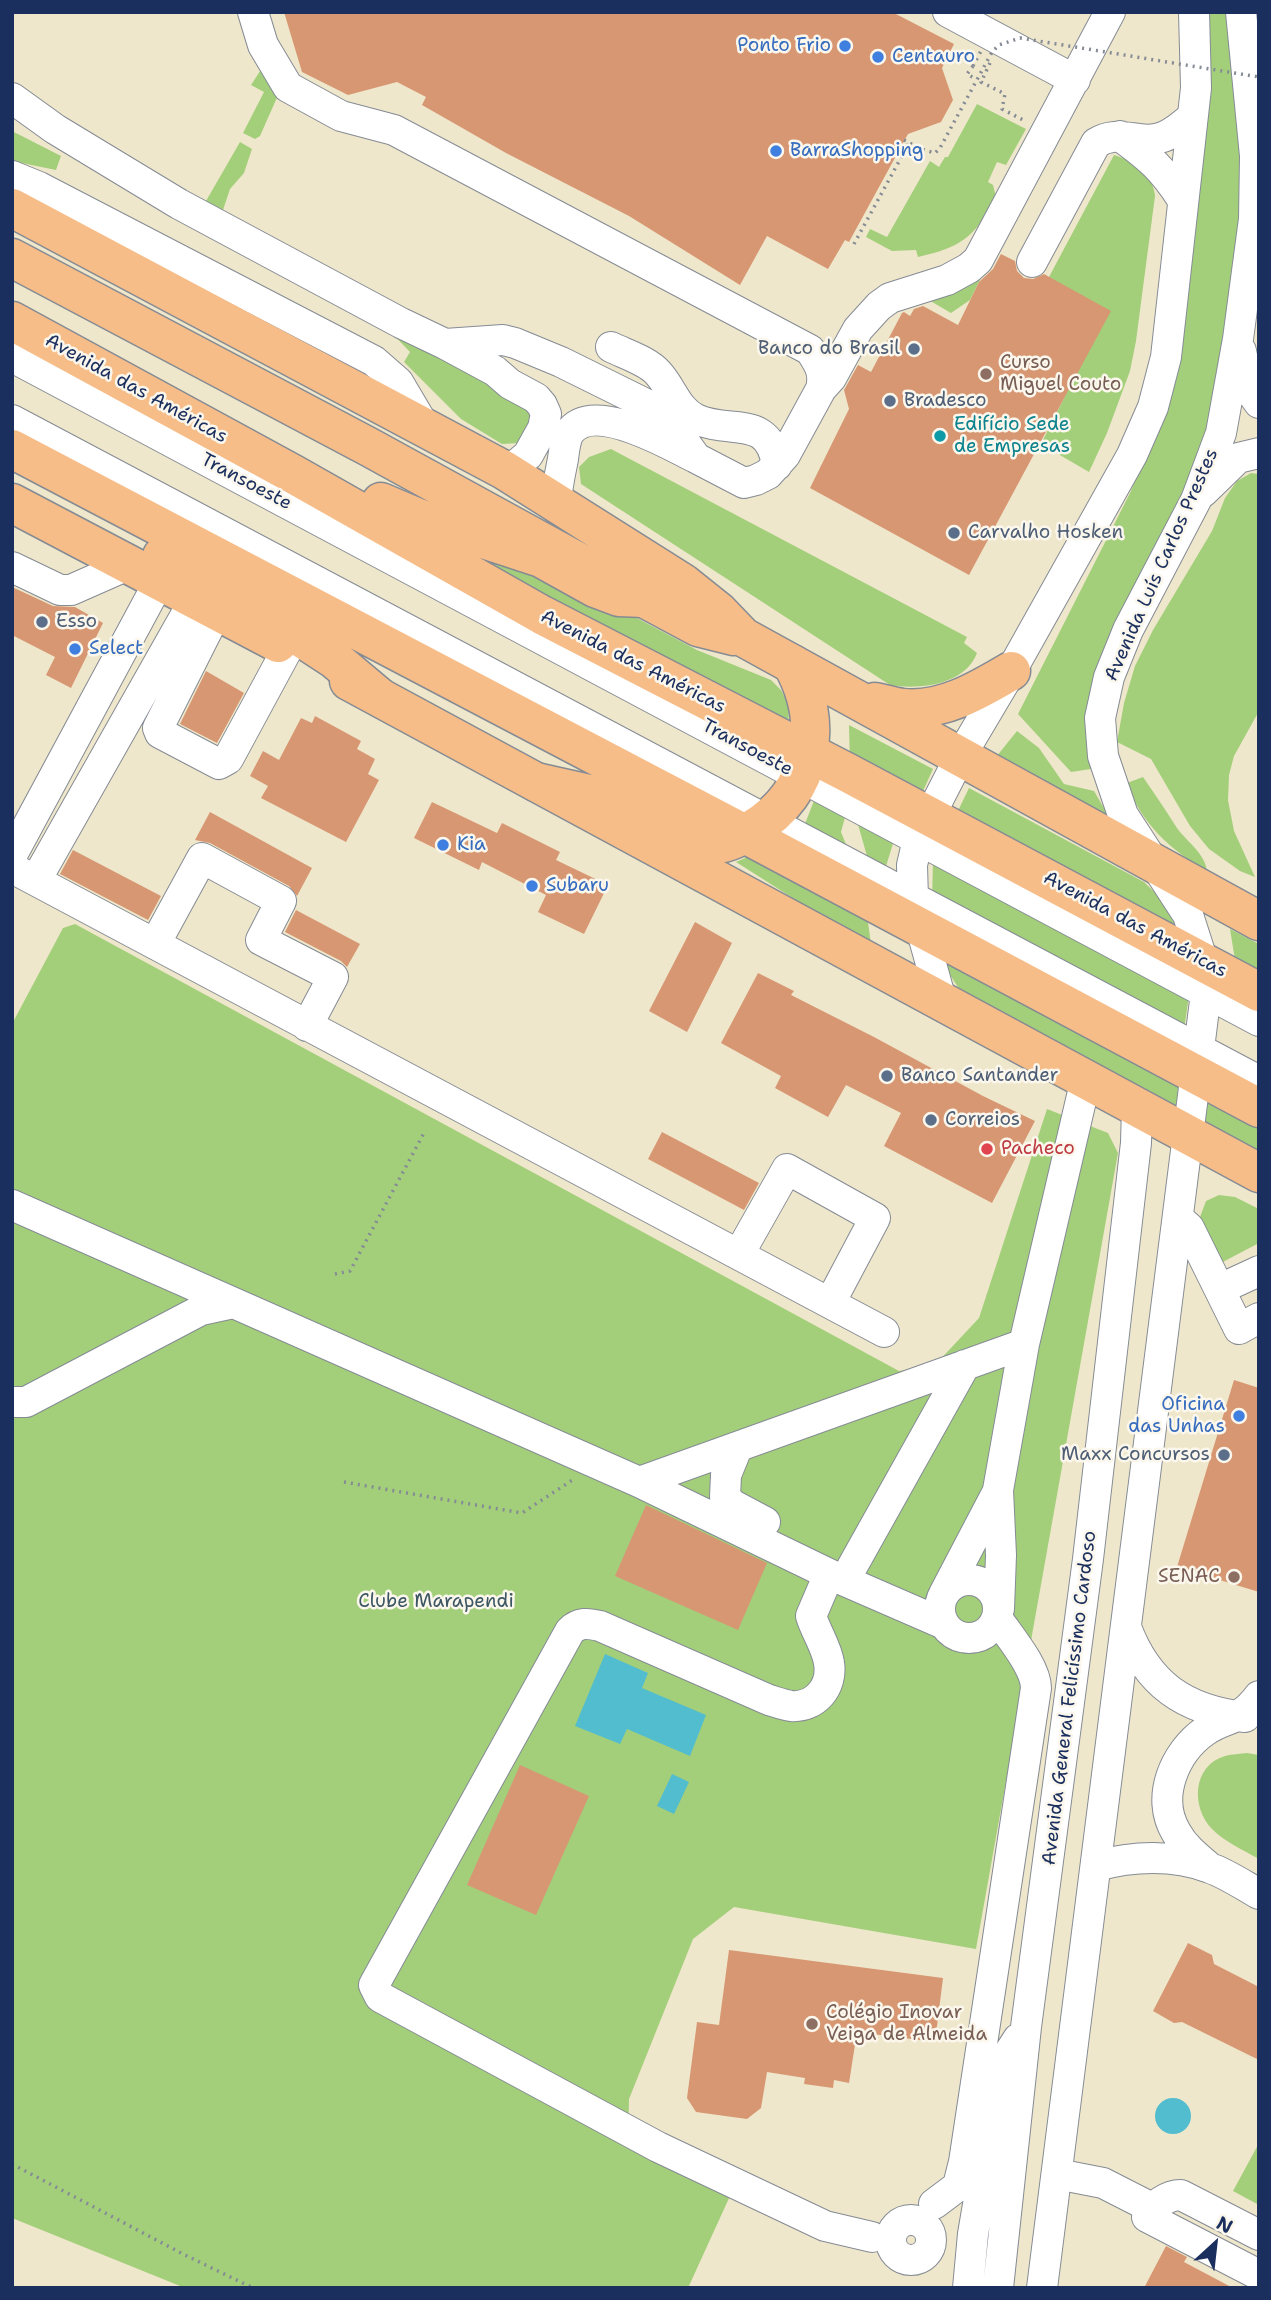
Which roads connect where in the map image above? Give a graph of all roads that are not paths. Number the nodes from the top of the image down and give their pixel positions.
1 (253, 12) edge
2 (948, 12) edge
3 (1110, 12) edge
4 (1194, 12) edge
5 (1241, 12) edge
6 (1075, 80) junction
7 (12, 98) edge
8 (1192, 117) junction
9 (1119, 136) junction
10 (12, 177) edge
11 (1257, 182) edge
12 (1182, 200) junction
13 (12, 208) edge
14 (991, 238) junction
15 (12, 258) edge
16 (1032, 262) dead end
17 (12, 321) edge
18 (1238, 339) junction
19 (445, 344) junction
20 (611, 347) dead end
21 (810, 350) junction
22 (12, 357) edge
23 (561, 362) junction
24 (510, 384) junction
25 (821, 389) junction
26 (1259, 403) edge
27 (12, 420) edge
28 (424, 426) junction
29 (12, 449) edge
30 (1259, 453) edge
31 (696, 458) junction
32 (777, 465) junction
33 (12, 468) edge
34 (504, 470) junction
35 (293, 474) junction
36 (1196, 500) junction
37 (556, 502) junction
38 (12, 503) edge
39 (12, 567) edge
40 (145, 572) junction
41 (644, 598) junction
42 (206, 605) junction
43 (743, 637) junction
44 (288, 648) junction
45 (792, 664) junction
46 (1011, 671) junction
47 (378, 696) junction
48 (856, 697) junction
49 (960, 757) junction
50 (804, 764) junction
51 (536, 782) junction
52 (755, 827) junction
53 (923, 827) junction
54 (12, 855) edge
55 (1158, 867) junction
56 (24, 874) edge
57 (917, 914) junction
58 (1259, 921) edge
59 (155, 944) junction
60 (1205, 977) junction
61 (1259, 992) edge
62 (941, 1000) junction
63 (1259, 1021) edge
64 (307, 1026) junction
65 (1197, 1062) junction
66 (1086, 1079) junction
67 (1259, 1081) edge
68 (1137, 1108) junction
69 (1259, 1108) edge
70 (1188, 1136) junction
71 (1259, 1173) edge
72 (12, 1205) edge
73 (1179, 1219) junction
74 (739, 1254) junction
75 (1259, 1271) edge
76 (1220, 1289) junction
77 (233, 1303) junction
78 (830, 1303) junction
79 (1259, 1318) edge
80 (884, 1332) dead end
81 (1024, 1343) junction
82 (965, 1365) junction
83 (12, 1402) edge
84 (737, 1448) junction
85 (639, 1482) junction
86 (998, 1490) junction
87 (967, 1549) junction
88 (1001, 1556) junction
89 (1088, 1559) junction
90 (1134, 1561) junction
91 (841, 1570) junction
92 (943, 1605) junction
93 (998, 1614) junction
94 (1126, 1627) junction
95 (970, 1639) junction
96 (1034, 1675) junction
97 (1252, 1711) edge
98 (1096, 1866) junction
99 (1210, 1868) junction
100 (1259, 1894) edge
101 (1077, 2010) junction
102 (1029, 2014) junction
103 (1057, 2174) junction
104 (1152, 2208) junction
105 (910, 2233) junction
106 (973, 2234) junction
107 (1259, 2235) edge
108 (1259, 2275) edge
109 (969, 2280) edge
110 (998, 2288) edge
111 (1042, 2288) edge

1 - 21 street
2 - 6 street
3 - 6 street
4 - 8 street
5 - 11 street, Avenida Luís Carlos Prestes
6 - 14 street
7 - 19 street
8 - 9 street
8 - 12 street
9 - 12 street
9 - 16 street
10 - 28 street
11 - 18 street, Avenida Luís Carlos Prestes
12 - 46 street
13 - 28 main road
14 - 21 street
14 - 25 street
15 - 41 main road
17 - 35 main road, Avenida das Américas
18 - 26 street
18 - 36 street, Avenida Luís Carlos Prestes
19 - 23 street
19 - 24 street
20 - 32 street
21 - 25 street
22 - 50 street, Transoeste
23 - 24 street
23 - 31 street
24 - 34 street
25 - 32 street
27 - 52 street
28 - 34 main road
29 - 52 main road
30 - 36 street
31 - 32 street
31 - 37 street
33 - 47 main road
34 - 37 main road
35 - 41 main road
35 - 50 main road, Avenida das Américas
36 - 55 street, Avenida Luís Carlos Prestes
37 - 43 main road
38 - 40 main road
39 - 40 street
40 - 42 main road
40 - 54 street
41 - 43 main road
42 - 44 main road
42 - 44 street
42 - 56 street
43 - 45 main road
44 - 47 main road
45 - 48 main road
45 - 50 main road
46 - 48 main road
46 - 49 street
47 - 51 main road
48 - 49 main road
49 - 53 street
49 - 55 main road
50 - 52 main road
50 - 53 main road, Avenida das Américas
51 - 52 main road
51 - 62 main road
52 - 57 main road
53 - 57 street
53 - 60 main road, Avenida das Américas
55 - 58 main road
55 - 60 street, Avenida Luís Carlos Prestes
56 - 59 street
57 - 62 street
57 - 65 main road
59 - 64 street
59 - 64 street
60 - 61 main road, Avenida das Américas
60 - 63 street
60 - 65 street, Avenida Luís Carlos Prestes
62 - 66 main road
64 - 74 street
65 - 67 street
65 - 69 main road
65 - 70 street, Avenida Luís Carlos Prestes
66 - 68 main road
66 - 81 street
68 - 70 main road
68 - 89 street, Avenida General Felicíssimo Cardoso
70 - 71 main road
70 - 73 street
72 - 77 street
73 - 76 street
73 - 90 street
74 - 78 street
74 - 78 street
75 - 76 street
76 - 79 street
77 - 83 street
77 - 85 street
78 - 80 street
81 - 82 street
81 - 86 street
82 - 84 street
82 - 91 street
84 - 85 street
84 - 91 street
85 - 91 street
86 - 87 street
86 - 88 street
87 - 88 street
87 - 92 street
88 - 93 street
89 - 90 street
89 - 102 street, Avenida General Felicíssimo Cardoso
90 - 94 street
91 - 92 street
91 - 105 street
92 - 93 street
92 - 95 street
93 - 95 street
93 - 96 street
94 - 97 street
94 - 98 street
95 - 96 street
96 - 105 street
97 - 99 street
98 - 99 street
98 - 101 street
99 - 100 street
101 - 102 street
101 - 103 street
102 - 106 street
102 - 110 street, Avenida General Felicíssimo Cardoso
103 - 104 street
103 - 111 street
104 - 107 street
104 - 108 street
105 - 106 street
105 - 109 street
106 - 109 street

